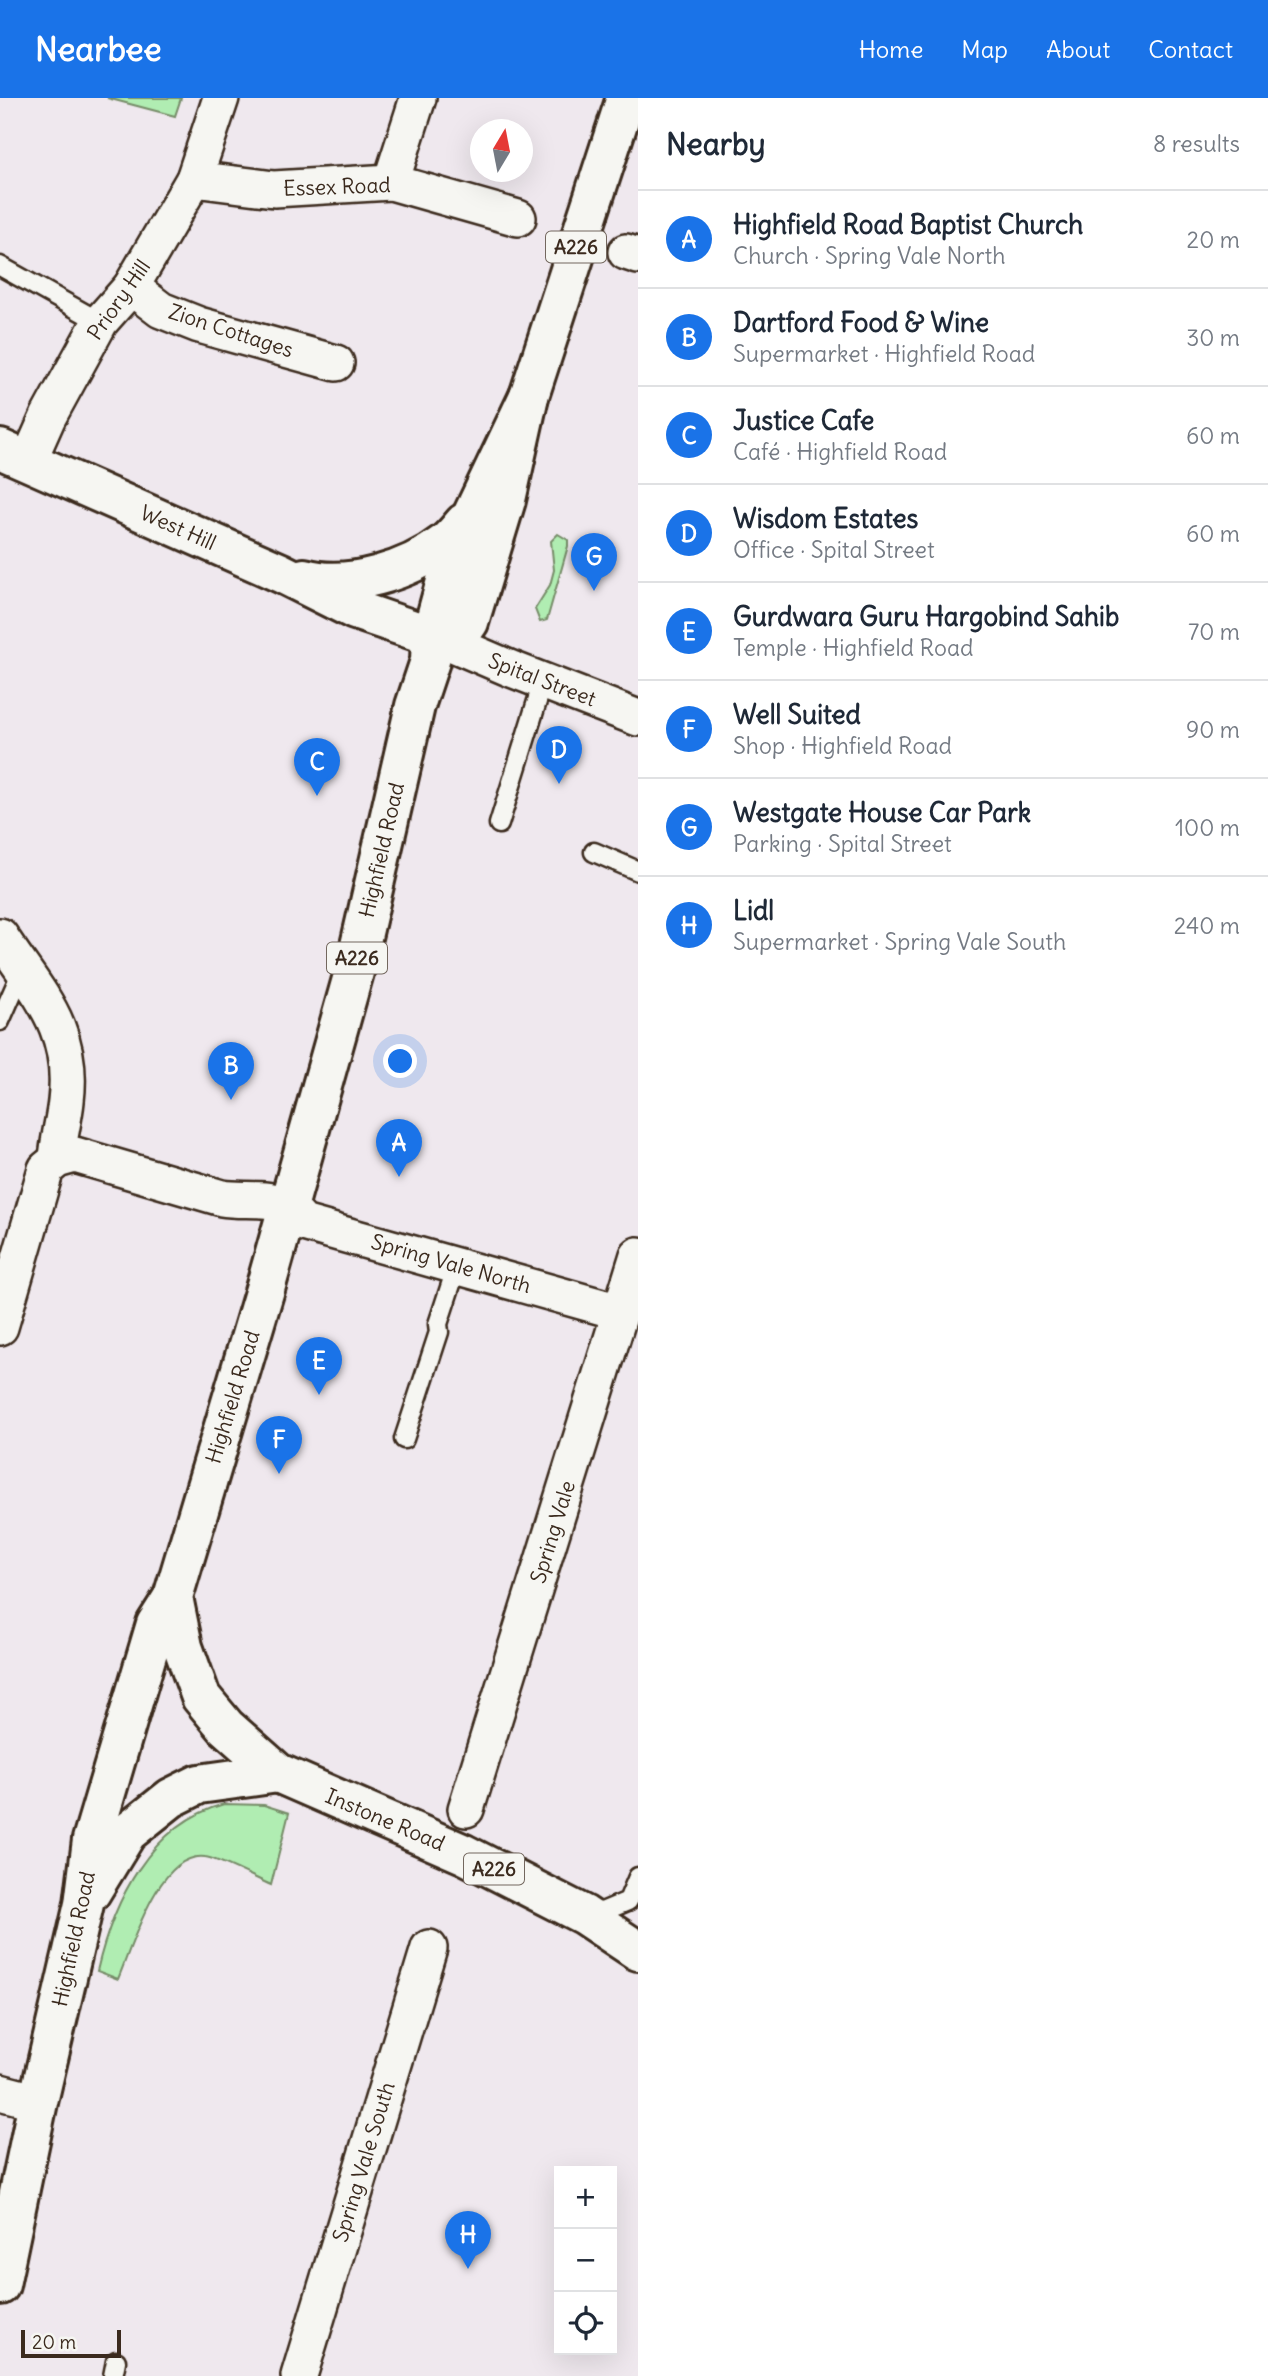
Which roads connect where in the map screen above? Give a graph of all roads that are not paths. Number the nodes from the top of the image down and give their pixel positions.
1 (221, 98) edge
2 (418, 98) edge
3 (626, 98) edge
4 (194, 179) junction
5 (391, 182) junction
6 (518, 218) dead end
7 (0, 266) edge
8 (131, 287) junction
9 (100, 322) junction
10 (336, 363) dead end
11 (529, 396) junction
12 (14, 456) edge
13 (475, 511) junction
14 (281, 572) junction
15 (355, 610) junction
16 (439, 639) junction
17 (543, 682) junction
18 (415, 706) junction
19 (638, 718) edge
20 (499, 824) dead end
21 (594, 852) dead end
22 (638, 871) edge
23 (0, 936) edge
24 (22, 971) junction
25 (0, 1021) edge
26 (57, 1160) junction
27 (287, 1207) junction
28 (638, 1255) edge
29 (457, 1266) junction
30 (620, 1312) junction
31 (0, 1327) edge
32 (404, 1439) dead end
33 (173, 1597) junction
34 (278, 1773) junction
35 (466, 1810) dead end
36 (638, 1877) edge
37 (84, 1903) junction
38 (584, 1915) junction
39 (429, 1948) dead end
40 (638, 1951) edge
41 (0, 2092) edge
42 (38, 2102) junction
43 (0, 2285) edge
44 (299, 2376) edge

1 - 4 street, Priory Hill
2 - 5 street
3 - 11 main road, Highfield Road / A226
4 - 5 street, Essex Road
4 - 8 street, Priory Hill
5 - 6 street, Essex Road
7 - 9 lane
8 - 9 street, Priory Hill
8 - 10 street, Zion Cottages
9 - 12 street, Priory Hill
11 - 13 main road, Highfield Road
11 - 16 main road, Highfield Road / A226
12 - 14 main road, West Hill / A226
13 - 14 main road, Highfield Road / A226
13 - 16 main road, Highfield Road / A226
14 - 15 main road, West Hill / A226
15 - 16 main road, A226
15 - 18 main road, A226
16 - 17 street, Spital Street
16 - 18 main road, Highfield Road / A226
17 - 19 street, Spital Street
17 - 20 lane
18 - 27 main road, Highfield Road / A226
21 - 22 lane
23 - 24 street
24 - 25 lane
24 - 26 street
26 - 27 street
26 - 31 street
27 - 29 street, Spring Vale North
27 - 33 main road, Highfield Road / A226
28 - 30 street, Spring Vale
29 - 30 street, Spring Vale North
29 - 32 lane
30 - 35 street, Spring Vale
33 - 34 main road, Instone Road / A226
33 - 37 main road, Highfield Road
34 - 37 main road
34 - 38 main road, Instone Road / A226
36 - 38 lane
37 - 42 main road, Highfield Road
38 - 40 main road, Instone Road / A226
39 - 44 street, Spring Vale South
41 - 42 street
42 - 43 main road, Highfield Road

